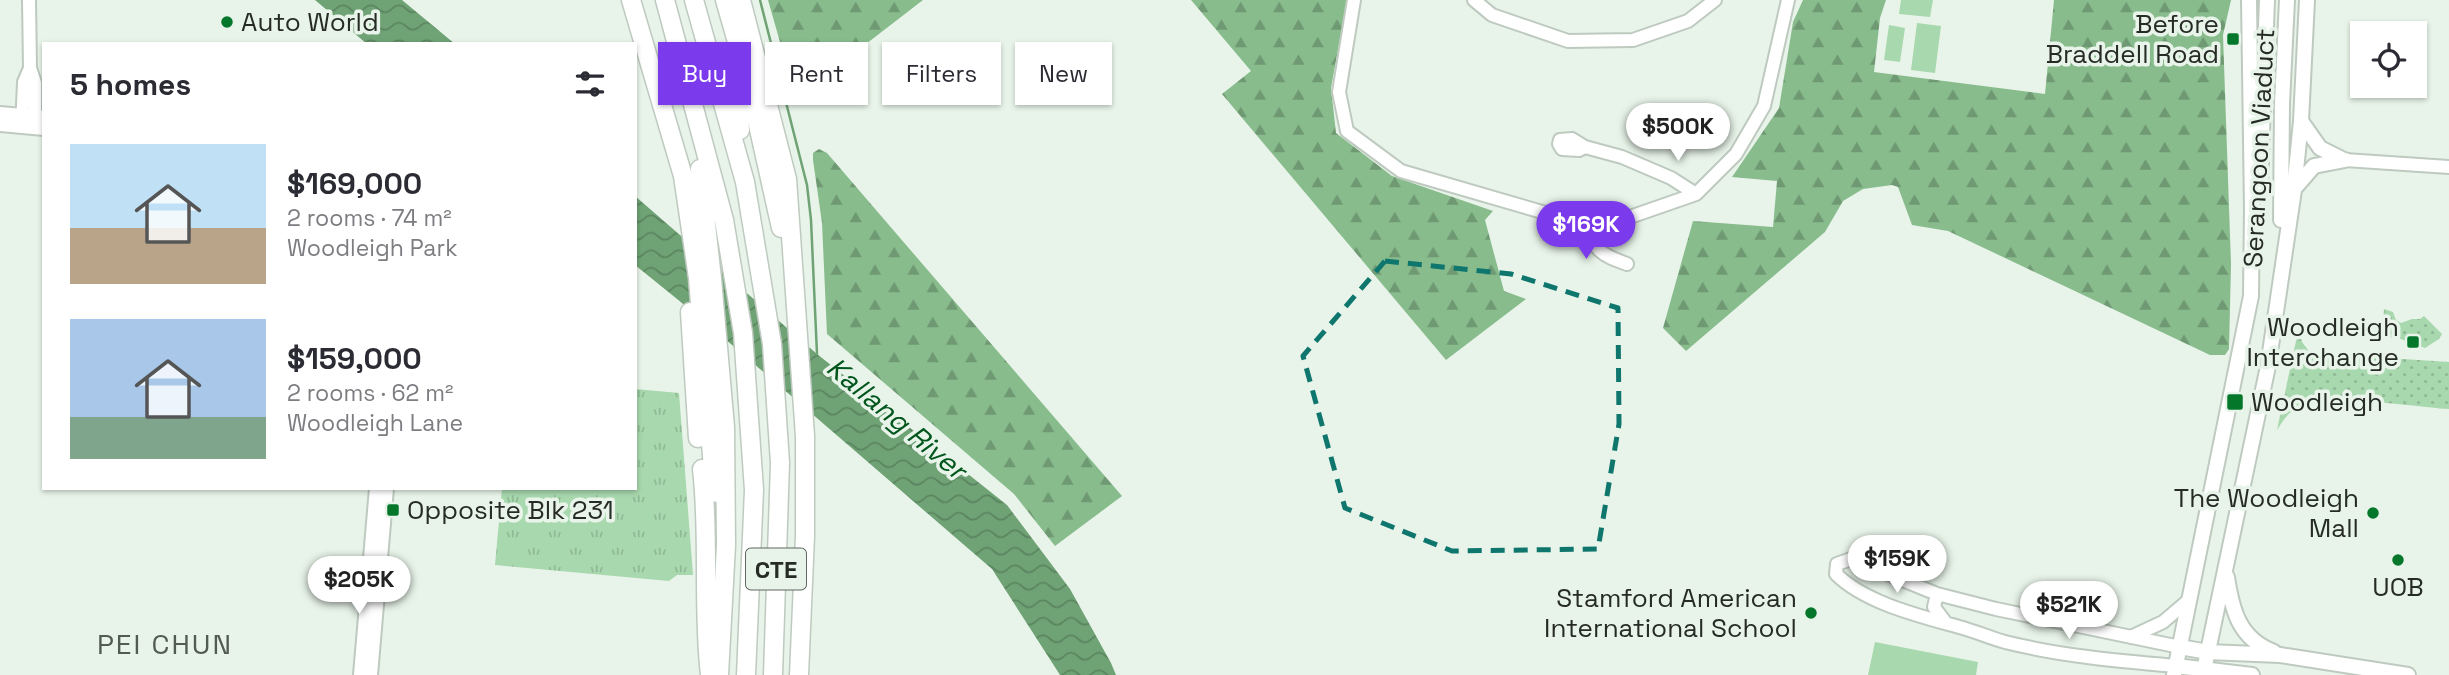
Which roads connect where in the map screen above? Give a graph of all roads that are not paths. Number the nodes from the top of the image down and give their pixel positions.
1 (29, 0) edge
2 (631, 0) edge
3 (665, 0) edge
4 (694, 0) edge
5 (1354, 0) edge
6 (1474, 0) edge
7 (1715, 0) edge
8 (1788, 0) edge
9 (2249, 0) edge
10 (2267, 0) edge
11 (2287, 0) edge
12 (2307, 0) edge
13 (731, 3) edge
14 (676, 42) edge
15 (691, 105) edge
16 (692, 105) edge
17 (0, 113) edge
18 (2301, 121) junction
19 (34, 122) edge
20 (0, 125) edge
21 (1585, 147) dead end
22 (2345, 160) junction
23 (2449, 167) edge
24 (745, 183) junction
25 (2294, 190) junction
26 (1696, 194) junction
27 (1588, 221) junction
28 (2281, 263) junction
29 (1627, 264) dead end
30 (2251, 296) junction
31 (710, 427) junction
32 (376, 490) edge
33 (387, 490) edge
34 (2226, 568) junction
35 (1937, 594) junction
36 (2190, 599) junction
37 (1946, 623) junction
38 (2130, 637) junction
39 (2180, 647) junction
40 (2208, 652) junction
41 (2280, 655) junction
42 (2127, 661) junction
43 (2175, 671) edge
44 (2204, 672) edge
45 (360, 675) edge
46 (371, 675) edge
47 (710, 675) edge
48 (719, 675) edge
49 (746, 675) edge
50 (773, 675) edge
51 (799, 675) edge
52 (2151, 675) edge
53 (2252, 675) edge
54 (2407, 675) edge

1 - 19 street
2 - 31 highway
3 - 14 highway, CTE
4 - 24 highway, CTE
5 - 27 street
6 - 7 street
8 - 26 street
9 - 30 main road
10 - 30 main road, Serangoon Viaduct
11 - 28 main road, Serangoon Viaduct
12 - 18 main road
13 - 24 highway
13 - 51 highway
15 - 31 highway
16 - 49 highway, CTE
17 - 19 street
18 - 22 main road
18 - 25 main road
19 - 20 street
21 - 26 street
22 - 23 street
22 - 25 main road
24 - 50 highway, CTE
25 - 28 main road
26 - 27 street
27 - 29 street
28 - 34 main road
30 - 36 main road
31 - 47 highway
31 - 48 highway
32 - 45 street
33 - 46 street
34 - 40 main road
34 - 41 main road
35 - 37 street
35 - 37 street
35 - 38 street
36 - 38 street
36 - 39 main road
37 - 42 street
38 - 39 street
39 - 40 main road
39 - 43 main road
40 - 41 main road
40 - 44 main road
41 - 54 main road
42 - 43 street
42 - 52 street
43 - 44 main road
44 - 53 main road

